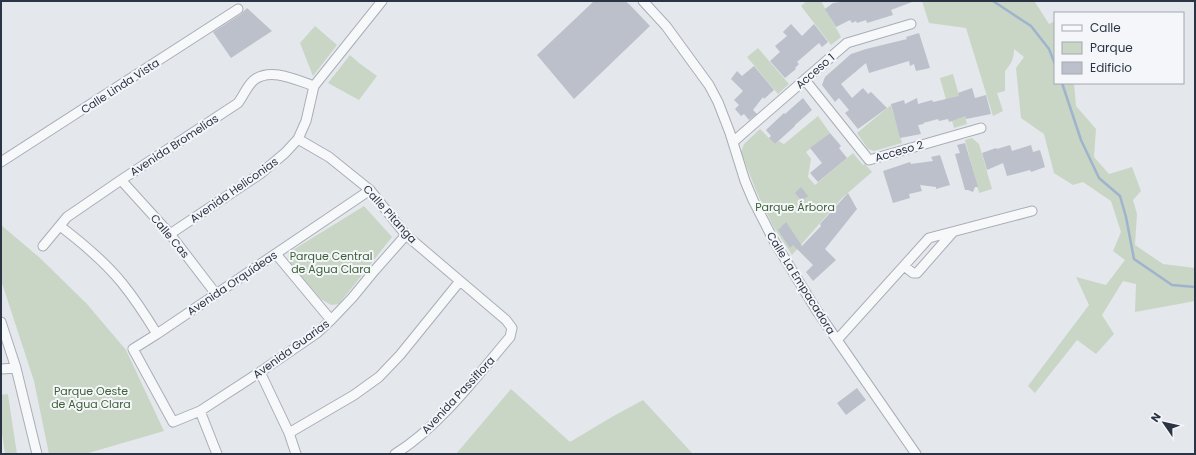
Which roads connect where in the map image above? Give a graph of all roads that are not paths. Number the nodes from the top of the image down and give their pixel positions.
1 (382, 1) edge
2 (643, 1) edge
3 (238, 9) dead end
4 (911, 24) dead end
5 (805, 80) junction
6 (314, 86) junction
7 (981, 128) dead end
8 (298, 139) junction
9 (733, 142) junction
10 (1, 162) edge
11 (121, 180) junction
12 (370, 190) junction
13 (1032, 211) dead end
14 (60, 226) junction
15 (953, 232) junction
16 (170, 234) junction
17 (406, 235) junction
18 (43, 246) dead end
19 (276, 254) junction
20 (904, 266) junction
21 (460, 282) junction
22 (216, 294) junction
23 (332, 320) junction
24 (1, 322) edge
25 (512, 328) joint
26 (157, 334) junction
27 (837, 340) junction
28 (16, 368) junction
29 (1, 370) edge
30 (260, 372) junction
31 (200, 411) junction
32 (173, 422) joint
33 (289, 434) junction
34 (37, 454) edge
35 (217, 454) edge
36 (296, 454) edge
37 (395, 454) edge
38 (916, 454) edge

1 - 6 street, Avenida Heliconias
2 - 9 street, Calle La Empacadora
3 - 10 street, Calle Linda Vista
4 - 5 street, Acceso 1
5 - 7 street, Acceso 2
5 - 9 street, Acceso 1
6 - 8 street, Avenida Heliconias
6 - 11 street, Avenida Bromelias
8 - 12 street, Calle Pitanga
8 - 16 street, Avenida Heliconias
9 - 27 street, Calle La Empacadora
11 - 14 street, Avenida Bromelias
11 - 16 street, Calle Cas
12 - 17 street, Calle Pitanga
12 - 19 street, Avenida Orquídeas
13 - 15 street
14 - 18 street, Avenida Bromelias
14 - 26 street
15 - 20 street
15 - 20 street
16 - 22 street, Calle Cas
17 - 21 street, Calle Pitanga
17 - 23 street, Avenida Guarias
19 - 22 street, Avenida Orquídeas
19 - 23 street
20 - 27 street
21 - 25 street, Calle Pitanga
21 - 33 street
22 - 26 street, Avenida Orquídeas
23 - 30 street, Avenida Guarias
24 - 28 street
25 - 37 street, Avenida Passiflora
26 - 32 street, Avenida Orquídeas
27 - 38 street, Calle La Empacadora
28 - 29 street
28 - 34 street
30 - 31 street, Avenida Guarias
30 - 33 street
31 - 32 street, Avenida Guarias
31 - 35 street
33 - 36 street

